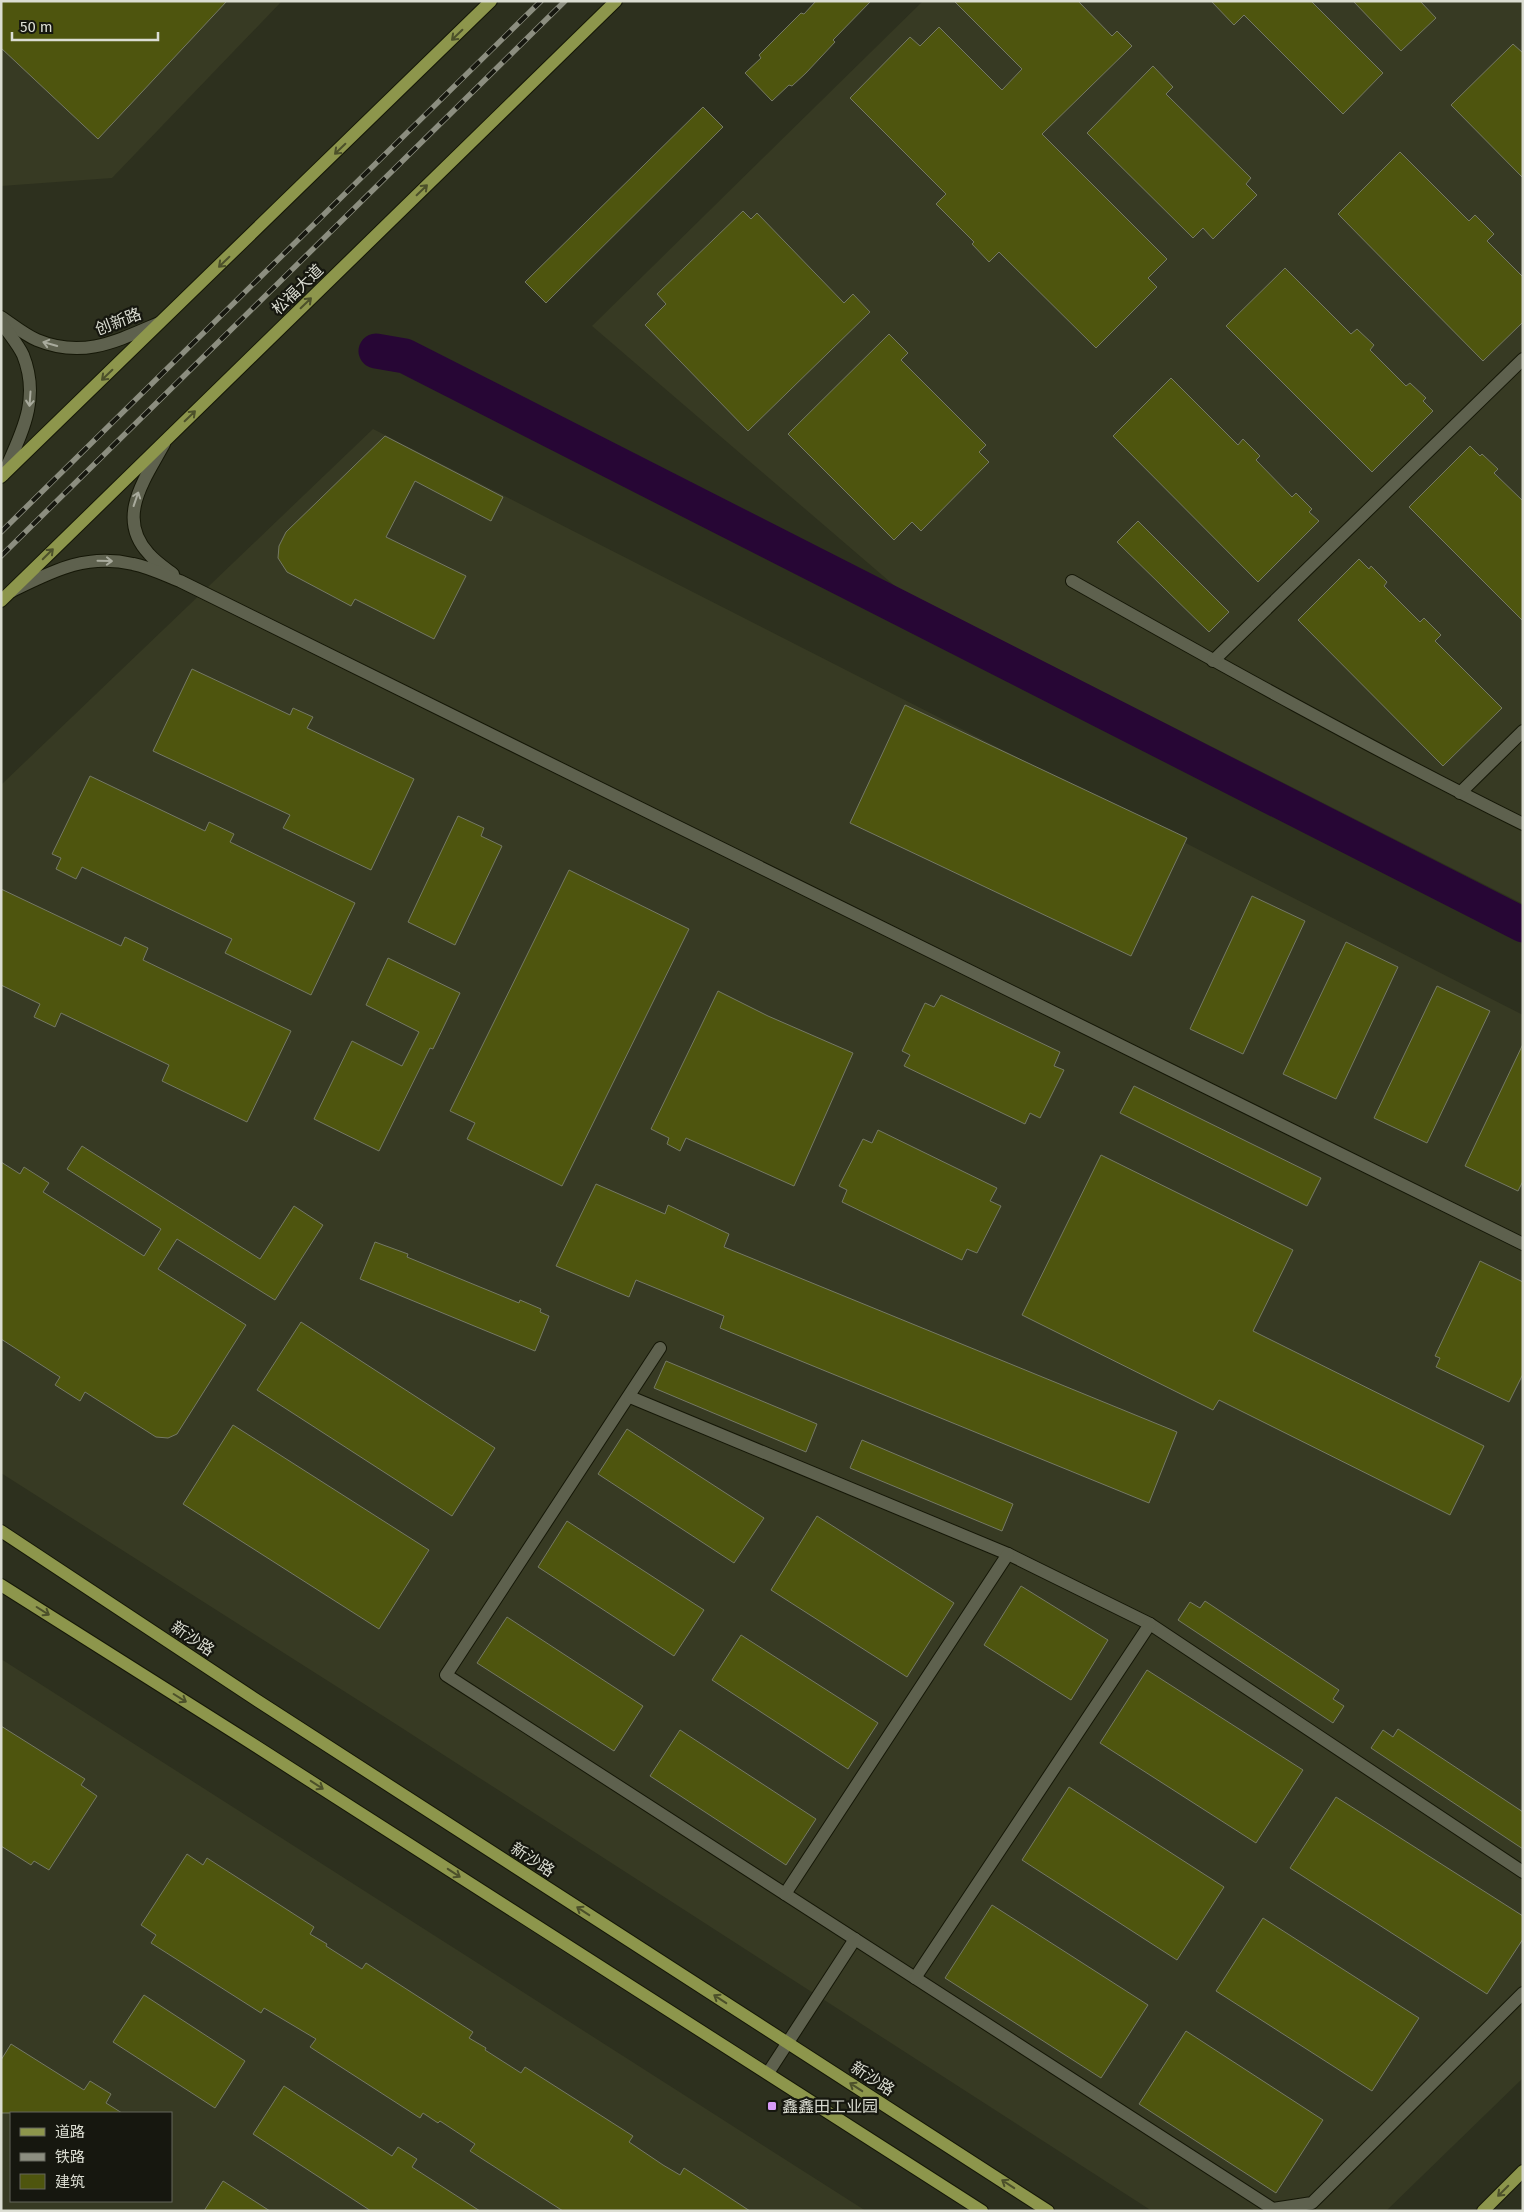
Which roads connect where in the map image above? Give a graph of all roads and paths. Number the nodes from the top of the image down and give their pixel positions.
1 (492, 1) edge
2 (616, 1) edge
3 (1, 318) edge
4 (163, 321) junction
5 (1, 322) edge
6 (1523, 359) edge
7 (166, 439) junction
8 (2, 477) edge
9 (180, 581) junction
10 (1072, 581) dead end
11 (6, 597) edge
12 (1213, 661) junction
13 (1523, 731) edge
14 (1460, 793) junction
15 (1523, 824) edge
16 (1523, 1244) edge
17 (660, 1348) dead end
18 (630, 1397) junction
19 (1, 1531) edge
20 (1008, 1554) junction
21 (1, 1586) edge
22 (1150, 1624) junction
23 (1523, 1872) edge
24 (785, 1894) junction
25 (854, 1938) junction
26 (915, 1978) junction
27 (1523, 1993) edge
28 (788, 2042) junction
29 (768, 2073) junction
30 (1523, 2171) edge
31 (982, 2211) edge
32 (1048, 2211) edge
33 (1483, 2211) edge

1 -> 4 main road
7 -> 2 main road, 松福大道
4 -> 3 street, 创新路
4 -> 8 main road
5 -> 8 street
6 - 12 street
9 -> 7 street
11 -> 7 main road, 松福大道
11 -> 9 street
9 - 16 street
10 - 12 street
12 - 14 street
13 - 14 street
14 - 15 street
17 - 18 street
18 - 20 street
18 - 24 street
28 -> 19 main road, 新沙路
20 - 22 street
20 - 24 street
21 -> 29 main road
22 - 23 street
22 - 26 street
24 - 25 street
25 - 26 street
25 - 28 street
26 - 27 street
28 - 29 street
32 -> 28 main road, 新沙路
29 - 31 main road
30 -> 33 main road

